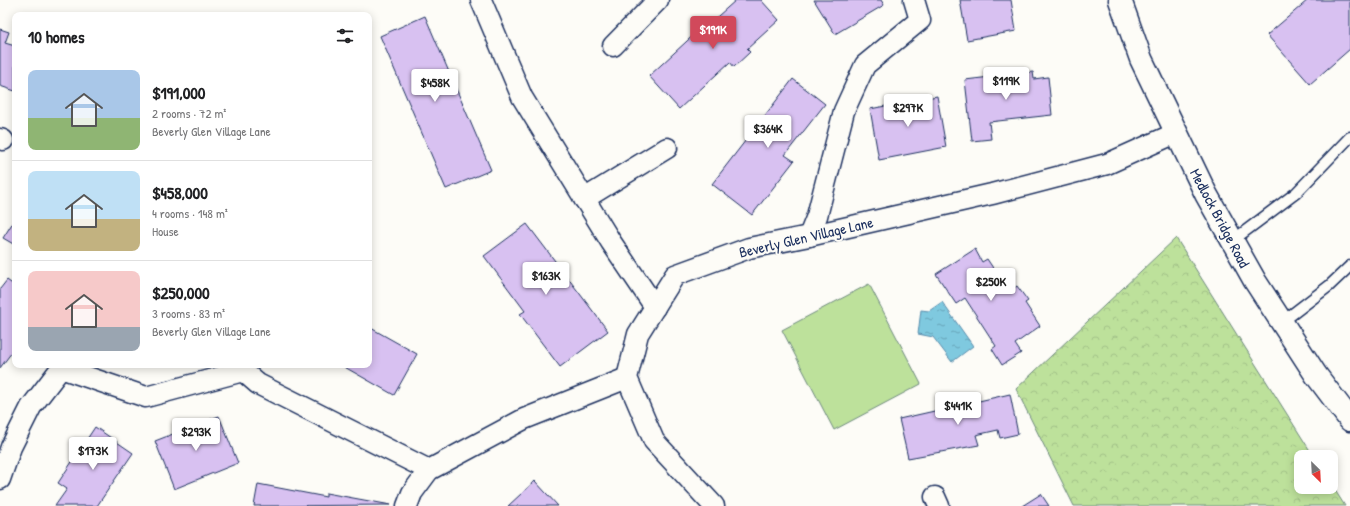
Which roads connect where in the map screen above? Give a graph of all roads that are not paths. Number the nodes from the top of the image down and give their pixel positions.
1 (482, 0) edge
2 (658, 0) edge
3 (914, 0) edge
4 (1120, 0) edge
5 (614, 46) dead end
6 (1176, 133) junction
7 (1350, 137) edge
8 (667, 148) dead end
9 (584, 199) junction
10 (810, 236) junction
11 (1232, 241) junction
12 (1350, 266) edge
13 (654, 307) junction
14 (1282, 322) junction
15 (240, 368) edge
16 (627, 378) junction
17 (1350, 420) edge
18 (429, 470) junction
19 (0, 479) edge
20 (407, 506) edge
21 (714, 506) edge

1 - 9 street
2 - 5 street
3 - 10 street
4 - 6 main road, Medlock Bridge Road
6 - 10 street, Beverly Glen Village Lane
6 - 11 main road, Medlock Bridge Road
7 - 11 lane
8 - 9 street
9 - 13 street
10 - 13 street, Beverly Glen Village Lane
11 - 14 main road, Medlock Bridge Road
12 - 14 lane
13 - 16 street, Beverly Glen Village Lane
14 - 17 main road, Medlock Bridge Road
15 - 18 street
15 - 19 street
16 - 18 street
16 - 21 street
18 - 20 street

